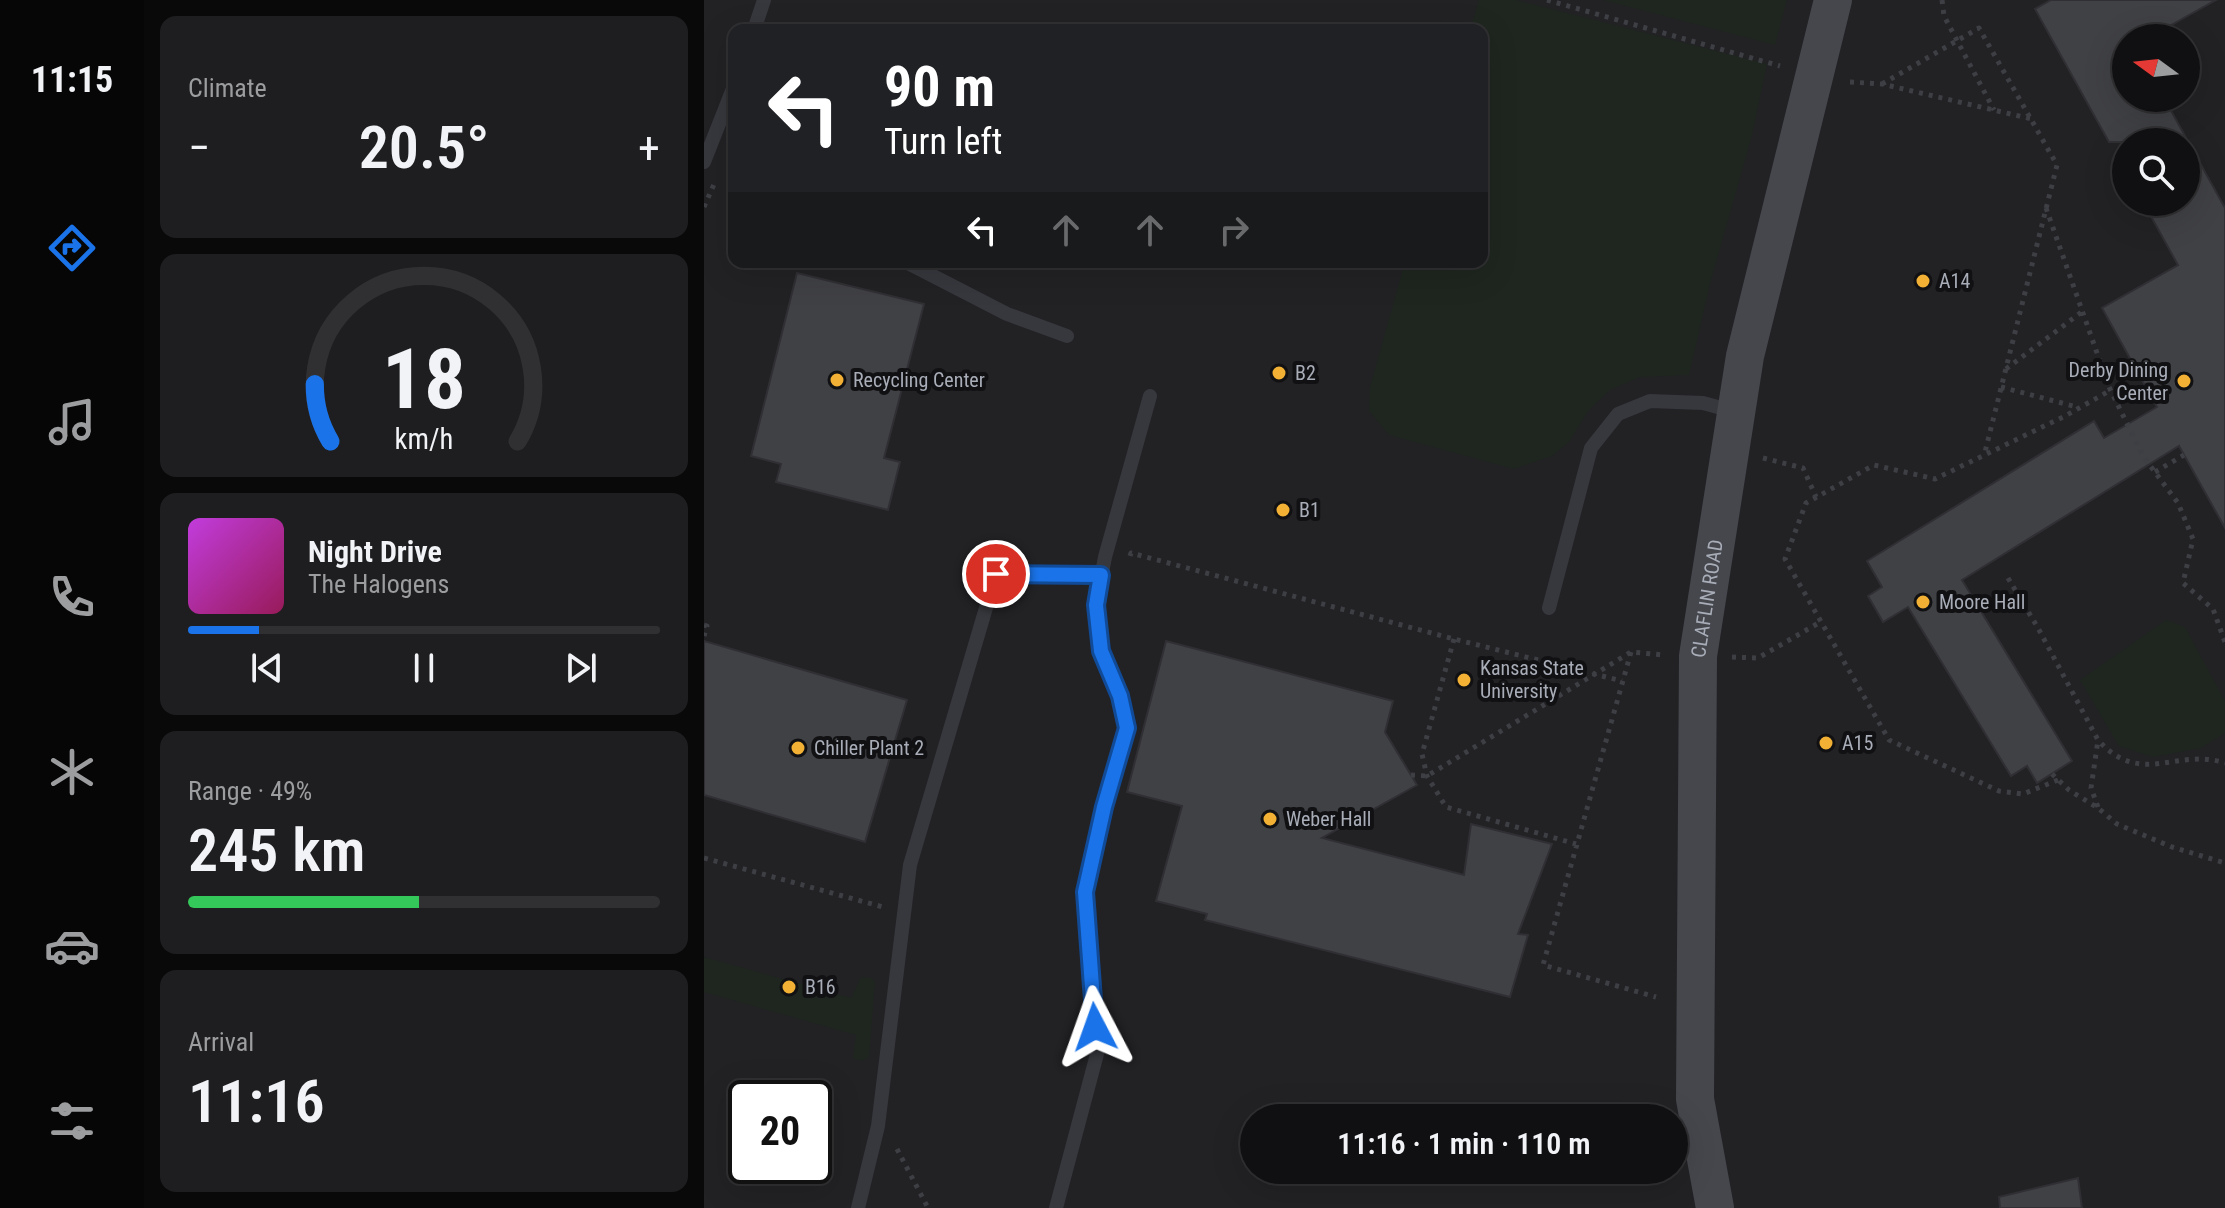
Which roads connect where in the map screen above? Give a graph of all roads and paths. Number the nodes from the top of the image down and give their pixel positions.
1 (764, 0) edge
2 (1547, 0) edge
3 (1833, 0) edge
4 (1942, 0) edge
5 (756, 24) edge
6 (1958, 42) junction
7 (1785, 68) dead end
8 (1841, 81) dead end
9 (1882, 84) junction
10 (728, 101) edge
11 (1995, 110) junction
12 (2033, 119) junction
13 (704, 162) edge
14 (2046, 207) junction
15 (918, 268) edge
16 (2083, 311) junction
17 (1067, 336) dead end
18 (2005, 369) junction
19 (2001, 387) junction
20 (2111, 390) junction
21 (1150, 396) dead end
22 (2079, 408) junction
23 (1736, 412) junction
24 (1984, 453) junction
25 (2184, 455) dead end
26 (1758, 459) dead end
27 (2155, 472) junction
28 (1816, 497) junction
29 (1127, 568) dead end
30 (1101, 575) junction
31 (2008, 578) dead end
32 (1549, 608) dead end
33 (2216, 617) junction
34 (2225, 618) edge
35 (1822, 621) junction
36 (704, 625) edge
37 (704, 636) edge
38 (1454, 639) junction
39 (2225, 642) edge
40 (1631, 652) junction
41 (1668, 655) dead end
42 (1722, 656) dead end
43 (1595, 674) junction
44 (1622, 681) junction
45 (2098, 740) junction
46 (2225, 763) edge
47 (2052, 774) dead end
48 (1411, 775) dead end
49 (1427, 776) junction
50 (2058, 780) junction
51 (2098, 808) junction
52 (1576, 844) junction
53 (704, 858) edge
54 (2225, 863) edge
55 (904, 913) junction
56 (1656, 997) dead end
57 (901, 1154) dead end
58 (858, 1208) edge
59 (928, 1208) edge
60 (1056, 1208) edge
61 (1715, 1208) edge

1 - 5 lane
2 - 7 path
3 - 23 street, CLAFLIN ROAD
4 - 6 path
6 - 9 path
6 - 11 path
6 - 12 path
8 - 9 path
9 - 11 path
10 - 13 lane
11 - 12 path
12 - 14 path
14 - 16 path
14 - 18 path
15 - 17 lane
16 - 18 path
16 - 20 path
18 - 19 path
19 - 22 path
19 - 24 path
20 - 22 path
20 - 27 path
21 - 30 lane
22 - 24 path
23 - 32 lane
23 - 61 street, CLAFLIN ROAD
24 - 28 path
25 - 27 path
26 - 28 path
27 - 33 path
28 - 35 path
29 - 38 path
30 - 55 lane
30 - 60 lane
31 - 45 path
33 - 34 path
33 - 39 path
35 - 42 path
35 - 50 path
36 - 37 path
38 - 43 path
38 - 49 path
40 - 41 path
40 - 43 path
40 - 44 path
43 - 44 path
43 - 49 path
44 - 52 path
45 - 46 path
45 - 51 path
47 - 50 path
48 - 49 path
49 - 52 path
50 - 51 path
51 - 54 path
52 - 56 path
53 - 55 path
55 - 58 lane
57 - 59 path

